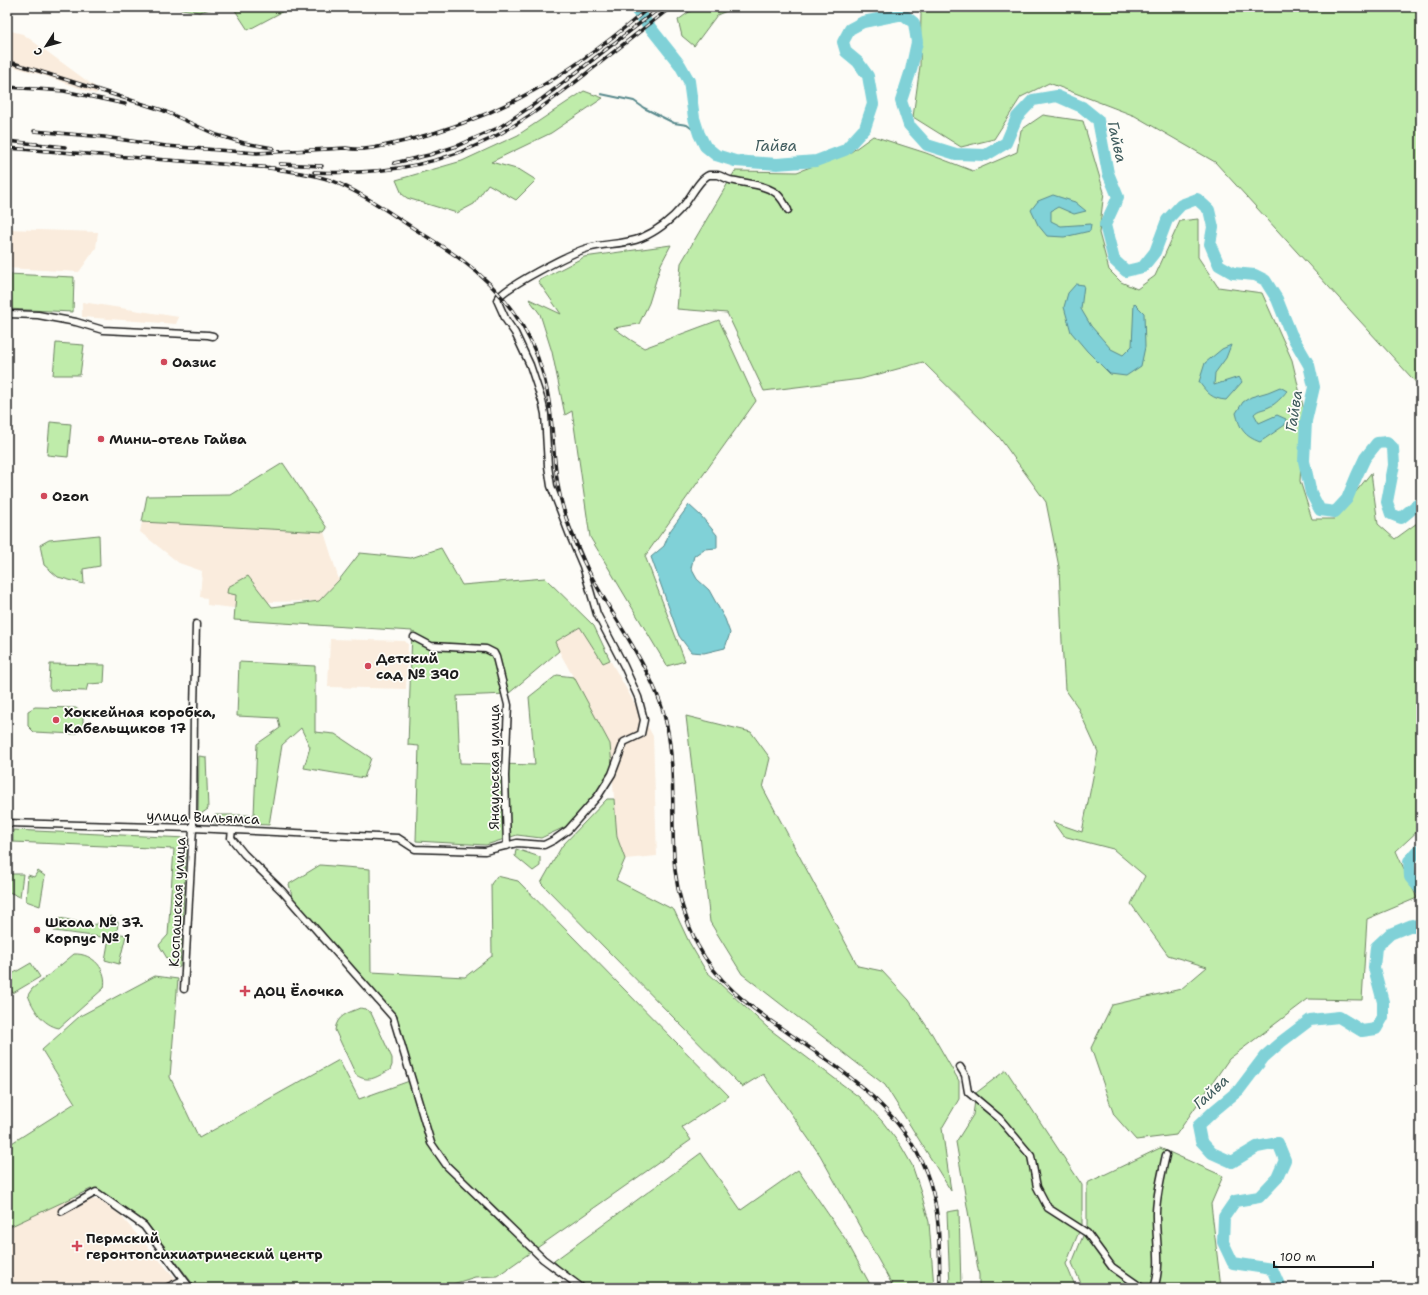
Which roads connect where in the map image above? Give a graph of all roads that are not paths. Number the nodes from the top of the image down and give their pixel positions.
1 (788, 210) dead end
2 (7, 314) edge
3 (213, 336) dead end
4 (196, 624) dead end
5 (414, 637) dead end
6 (7, 823) edge
7 (193, 828) junction
8 (232, 830) junction
9 (507, 846) junction
10 (184, 989) dead end
11 (960, 1067) dead end
12 (1166, 1155) dead end
13 (62, 1211) dead end
14 (183, 1280) junction
15 (166, 1288) edge
16 (190, 1288) edge
17 (582, 1288) edge
18 (1142, 1288) edge
19 (1154, 1288) edge

1 - 9 street
2 - 3 street
4 - 7 street, Коспашская улица
5 - 9 street, Янаульская улица
6 - 7 street, улица Вильямса
7 - 8 street, улица Вильямса
7 - 10 street, Коспашская улица
8 - 9 street, улица Вильямса
8 - 17 street
11 - 18 street
12 - 19 street
13 - 14 street
14 - 15 street
14 - 16 street

